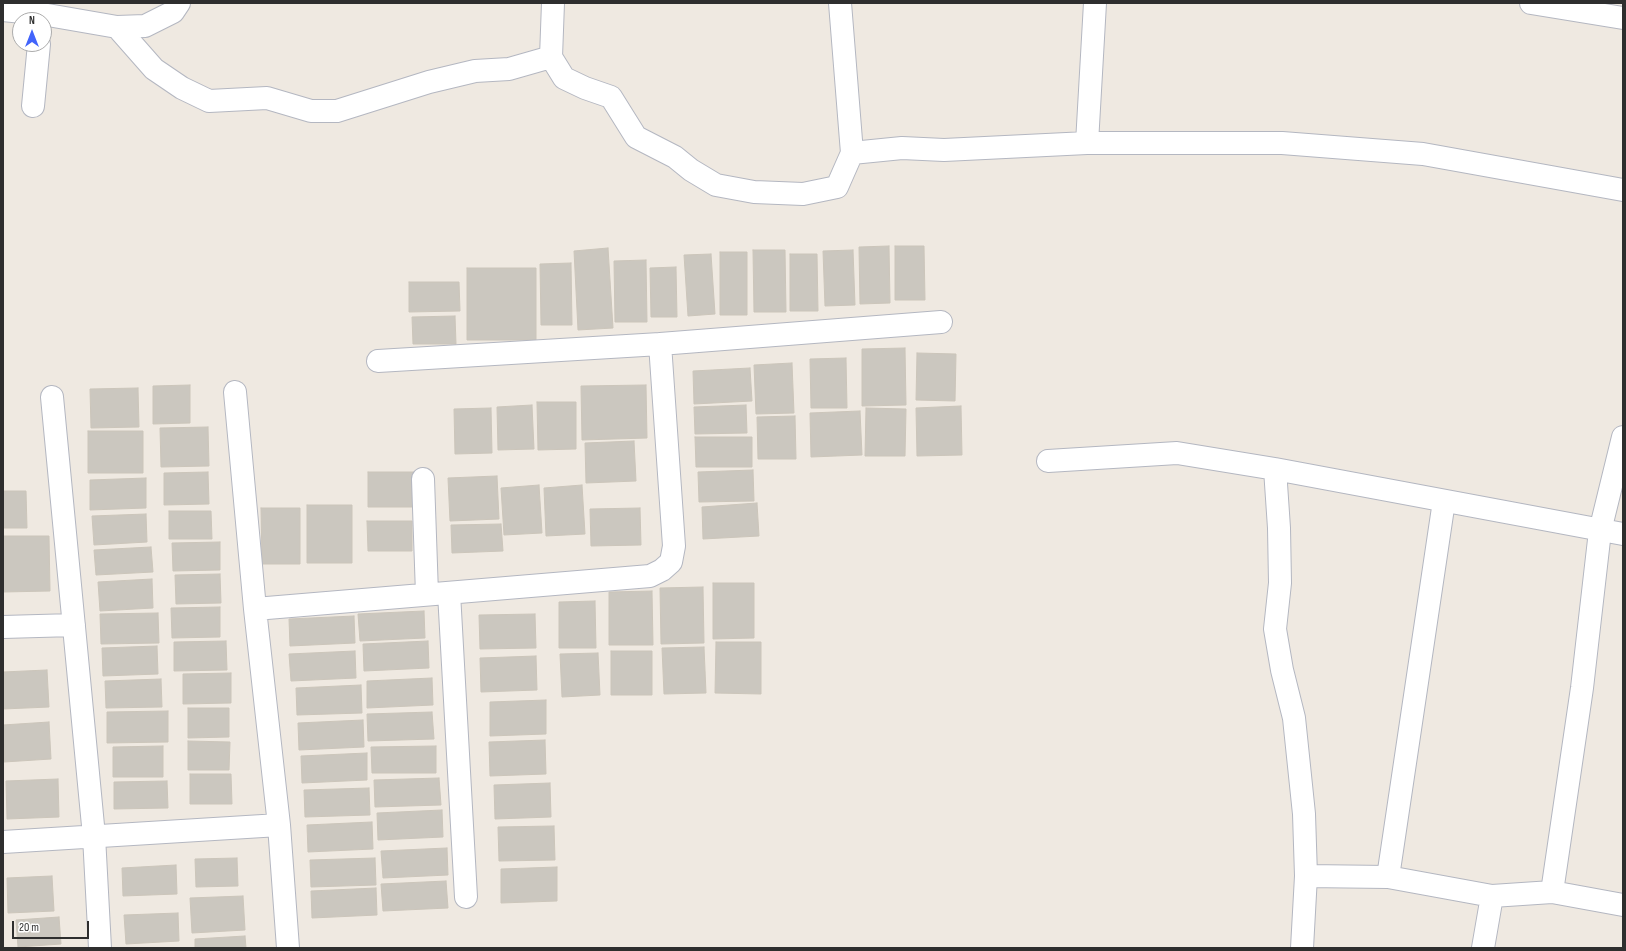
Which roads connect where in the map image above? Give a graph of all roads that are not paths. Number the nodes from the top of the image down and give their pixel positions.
1 (179, 3) edge
2 (553, 3) edge
3 (840, 3) edge
4 (1095, 3) edge
5 (1531, 3) edge
6 (3, 10) edge
7 (42, 12) edge
8 (52, 14) edge
9 (1623, 18) edge
10 (117, 27) junction
11 (38, 52) edge
12 (551, 57) junction
13 (33, 106) dead end
14 (1087, 143) junction
15 (852, 153) junction
16 (1623, 190) edge
17 (941, 322) dead end
18 (660, 344) junction
19 (378, 361) dead end
20 (235, 392) dead end
21 (52, 396) dead end
22 (1623, 437) edge
23 (1048, 461) dead end
24 (1275, 469) junction
25 (423, 479) dead end
26 (1444, 501) junction
27 (1600, 530) junction
28 (1623, 534) edge
29 (438, 593) junction
30 (255, 609) junction
31 (74, 625) junction
32 (3, 627) edge
33 (279, 825) junction
34 (94, 836) junction
35 (3, 842) edge
36 (1306, 876) junction
37 (1388, 877) junction
38 (1552, 892) junction
39 (1492, 896) junction
40 (466, 897) dead end
41 (1623, 905) edge
42 (100, 948) edge
43 (288, 948) edge
44 (1302, 948) edge
45 (1483, 948) edge

1 - 10 street
2 - 12 street
3 - 15 street
4 - 14 street
5 - 9 street
6 - 7 street
8 - 10 street
10 - 12 street
11 - 13 street
12 - 15 street
14 - 15 street
14 - 16 street
17 - 18 street
18 - 19 street
18 - 29 street
20 - 30 street
21 - 31 street
22 - 27 street
23 - 24 street
24 - 26 street
24 - 36 street
25 - 29 street
26 - 27 street
26 - 37 street
27 - 28 street
27 - 38 street
29 - 30 street
29 - 40 street
30 - 33 street
31 - 32 street
31 - 34 street
33 - 34 street
33 - 43 street
34 - 35 street
34 - 42 street
36 - 37 street
36 - 44 street
37 - 39 street
38 - 39 street
38 - 41 street
39 - 45 street

